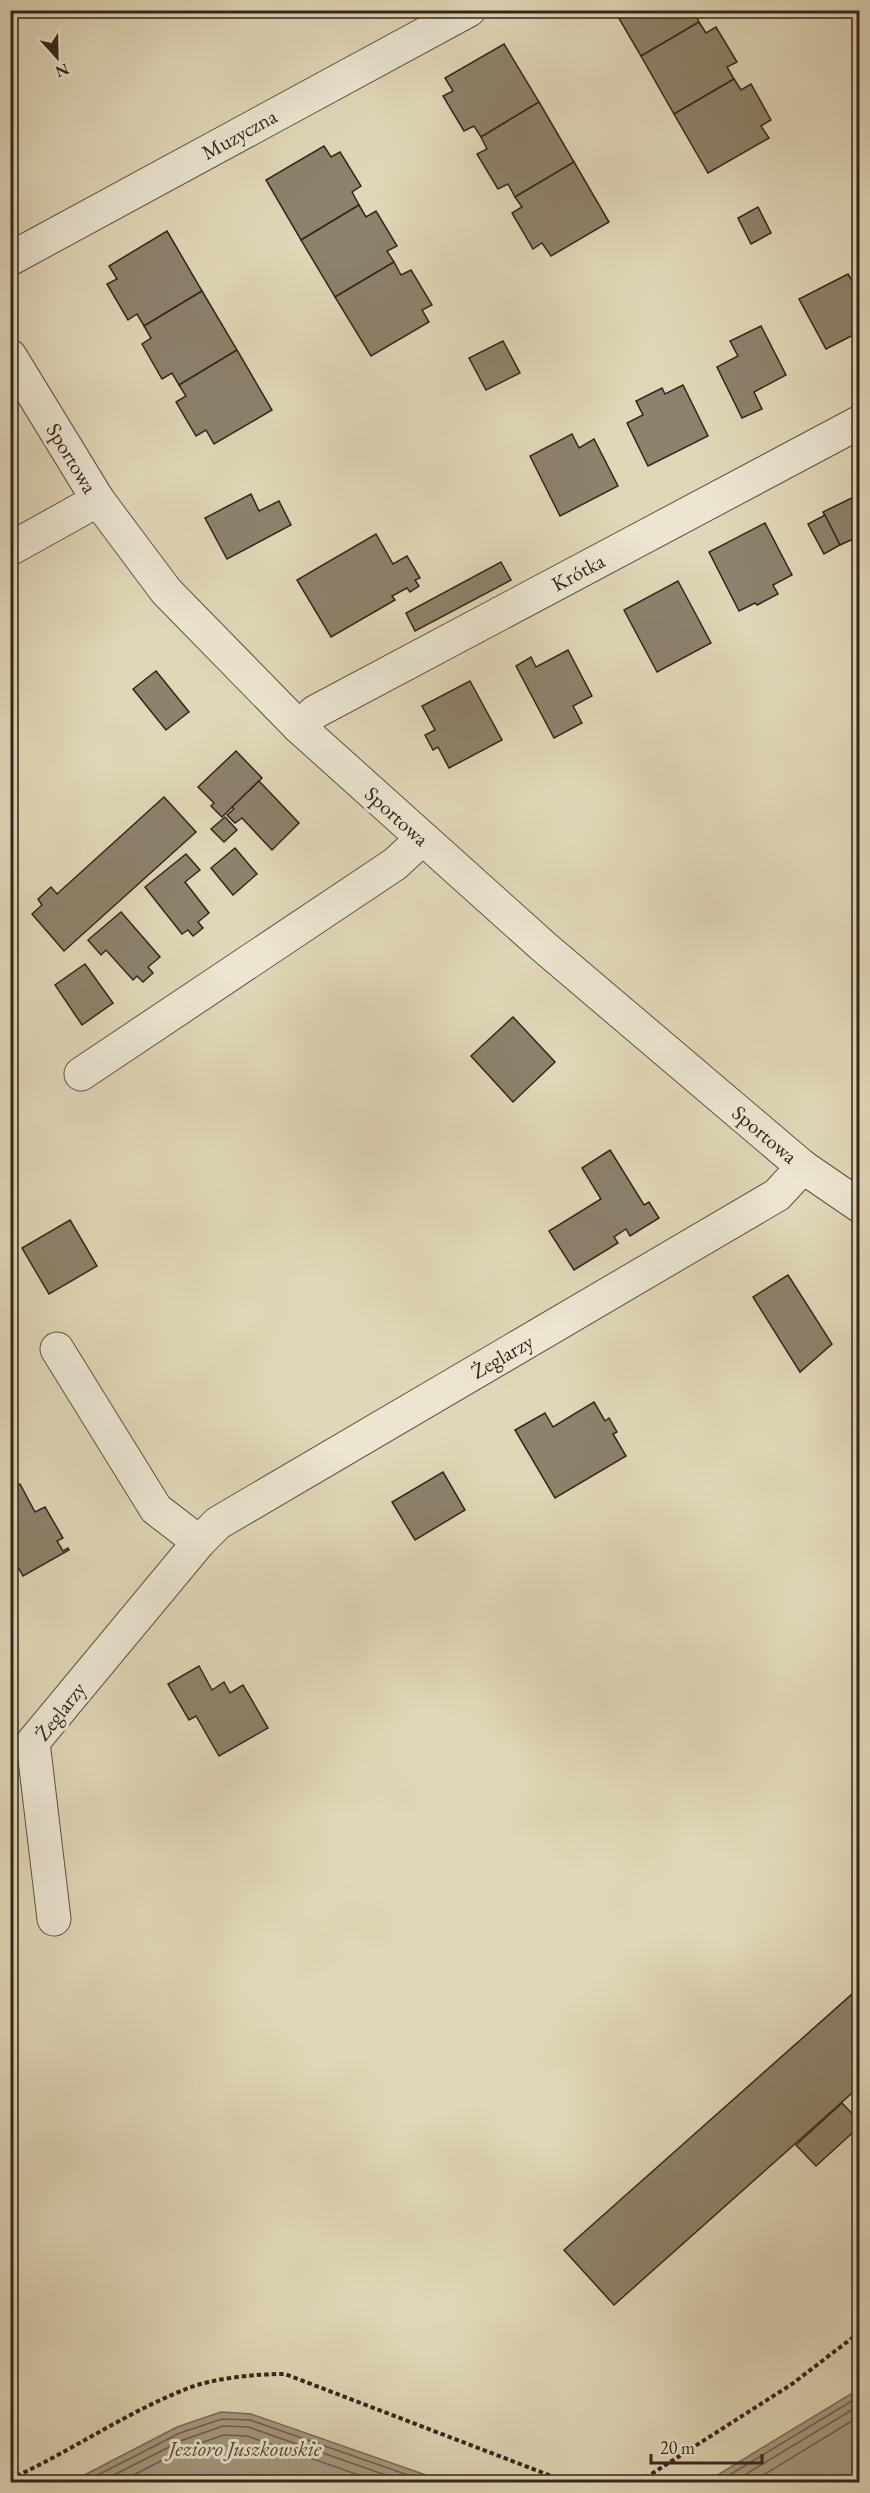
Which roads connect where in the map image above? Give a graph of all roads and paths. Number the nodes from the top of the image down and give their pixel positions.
1 (468, 10) edge
2 (10, 259) edge
3 (10, 356) edge
4 (860, 422) edge
5 (98, 500) junction
6 (10, 549) edge
7 (299, 727) junction
8 (422, 839) junction
9 (81, 1074) dead end
10 (803, 1167) junction
11 (860, 1206) edge
12 (57, 1349) dead end
13 (199, 1542) junction
14 (54, 1919) dead end
15 (860, 2332) edge
16 (10, 2479) edge
17 (567, 2482) edge
18 (639, 2482) edge

1 - 2 street, Muzyczna
3 - 5 street, Sportowa
4 - 7 street, Krótka
5 - 6 street
5 - 7 street, Sportowa
7 - 8 street, Sportowa
8 - 9 street
8 - 10 street, Sportowa
10 - 11 street, Sportowa
10 - 13 street, Żeglarzy
12 - 13 street
13 - 14 street, Żeglarzy
15 - 18 path
16 - 17 path

